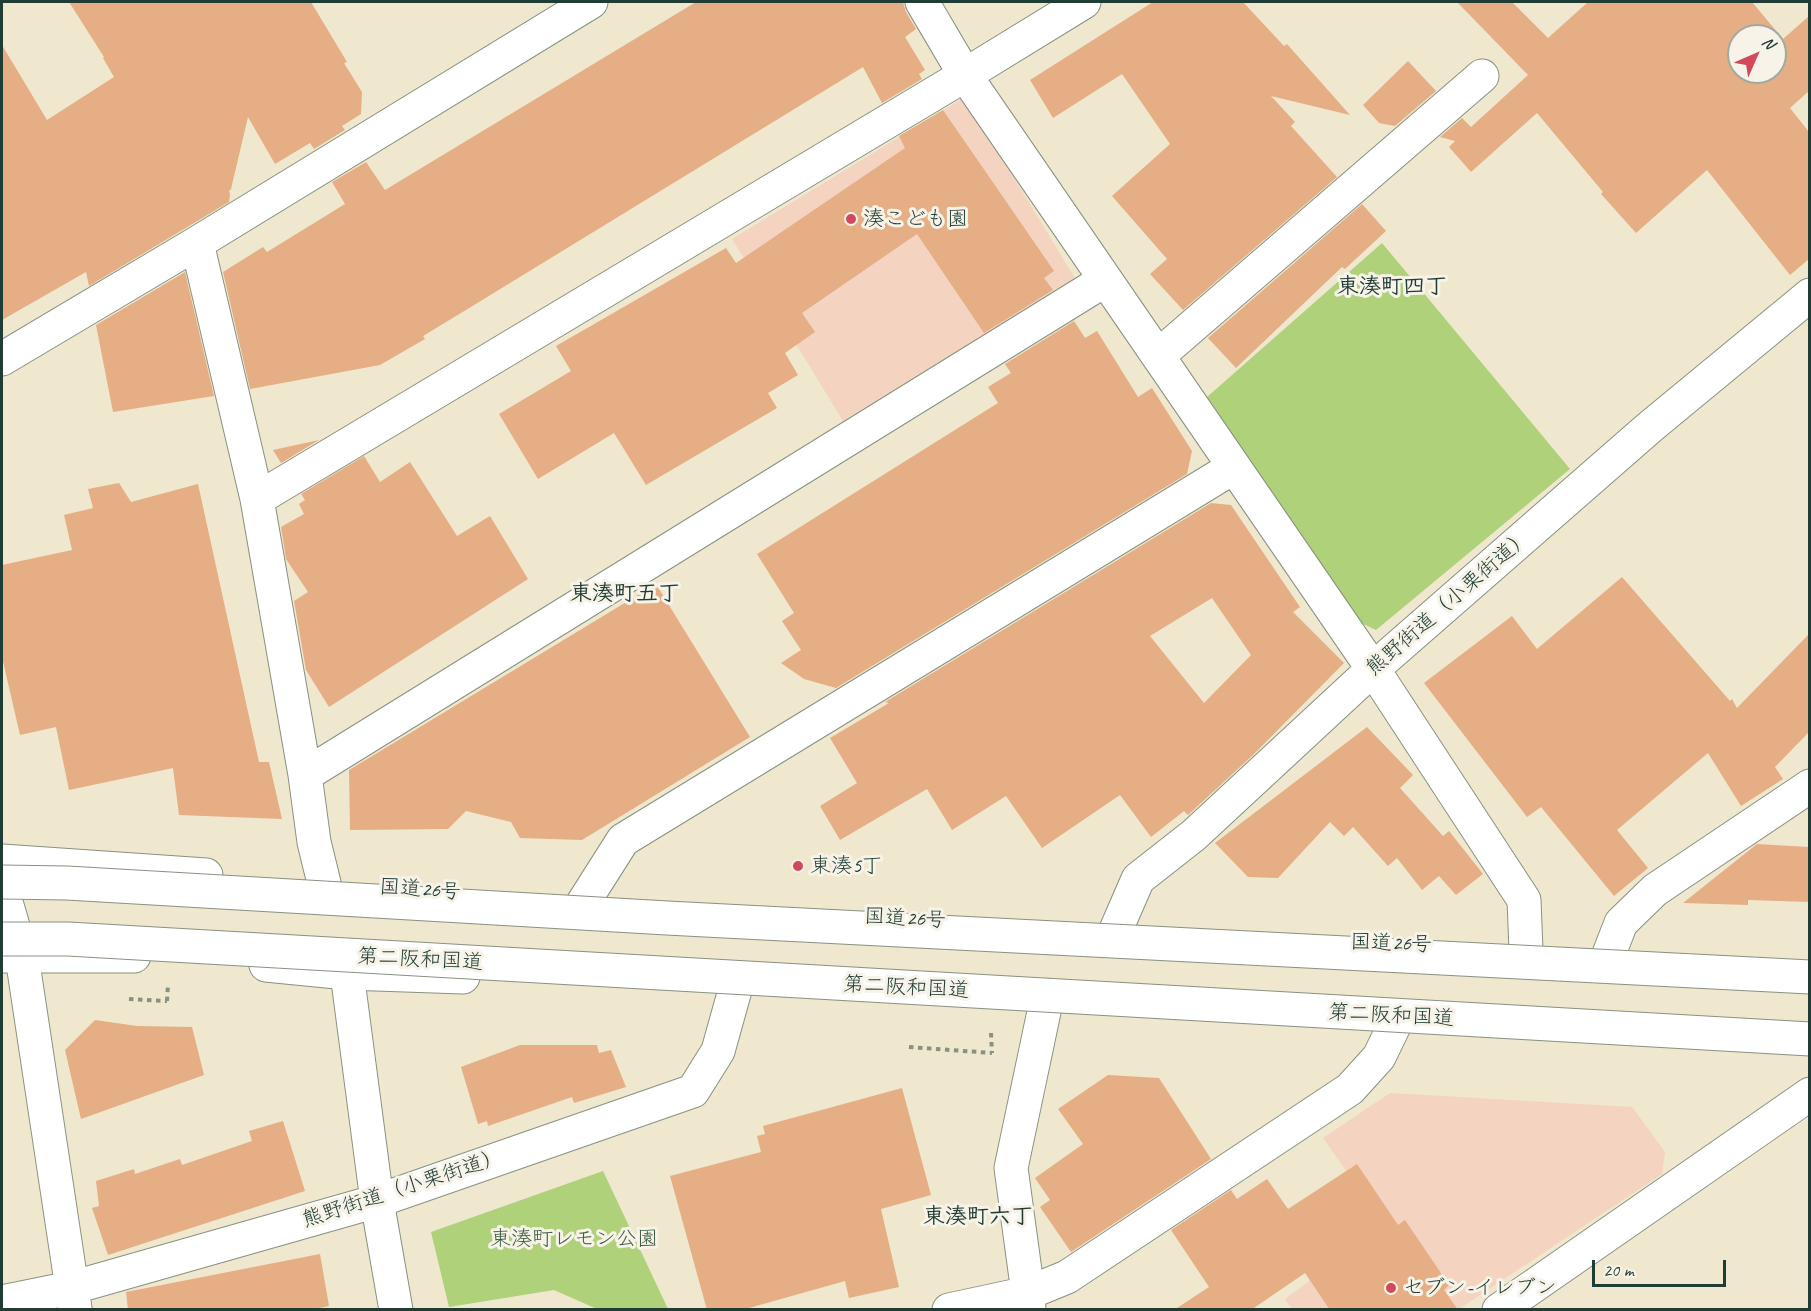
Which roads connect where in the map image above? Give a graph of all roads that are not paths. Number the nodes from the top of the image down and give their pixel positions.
1 (591, 2) edge
2 (922, 2) edge
3 (1084, 2) edge
4 (965, 75) junction
5 (1482, 76) dead end
6 (196, 243) junction
7 (1105, 280) junction
8 (1809, 295) edge
9 (1158, 356) junction
10 (2, 359) edge
11 (1234, 466) junction
12 (256, 500) junction
13 (1373, 669) junction
14 (305, 775) junction
15 (1809, 786) edge
16 (2, 861) edge
17 (2, 882) edge
18 (324, 882) junction
19 (2, 888) edge
20 (583, 903) junction
21 (1115, 932) junction
22 (1526, 950) junction
23 (8, 951) edge
24 (1607, 959) junction
25 (1809, 969) edge
26 (347, 973) junction
27 (1809, 977) edge
28 (735, 990) junction
29 (1045, 1007) junction
30 (1394, 1026) junction
31 (1809, 1039) edge
32 (1809, 1050) edge
33 (1809, 1094) edge
34 (377, 1201) junction
35 (73, 1299) edge
36 (1029, 1301) edge
37 (2, 1302) edge
38 (396, 1310) edge
39 (949, 1310) edge
40 (1499, 1310) edge

1 - 6 main road
2 - 4 main road
3 - 4 main road
4 - 7 main road
4 - 12 main road
5 - 9 main road
6 - 10 main road
6 - 12 main road
7 - 9 main road
7 - 14 main road
8 - 13 main road, 熊野街道（小栗街道）
9 - 11 main road
11 - 13 main road
11 - 20 main road
12 - 14 main road
13 - 21 main road, 熊野街道（小栗街道）
13 - 22 main road
14 - 18 main road
15 - 24 main road
16 - 18 main road, 国道26号
17 - 27 main road, bridge
18 - 20 main road, 国道26号
19 - 23 main road
20 - 21 main road, 国道26号
21 - 22 main road, 国道26号
22 - 24 main road, 国道26号
23 - 26 main road
23 - 31 main road, 第二阪和国道, bridge
23 - 35 main road
24 - 25 main road, 国道26号
26 - 28 main road
26 - 34 main road
28 - 29 main road
28 - 34 main road, 熊野街道（小栗街道）
29 - 30 main road
29 - 36 main road
30 - 32 main road
30 - 36 main road
33 - 40 main road
34 - 35 main road, 熊野街道（小栗街道）
34 - 38 main road
35 - 37 main road, 熊野街道（小栗街道）
36 - 39 main road

